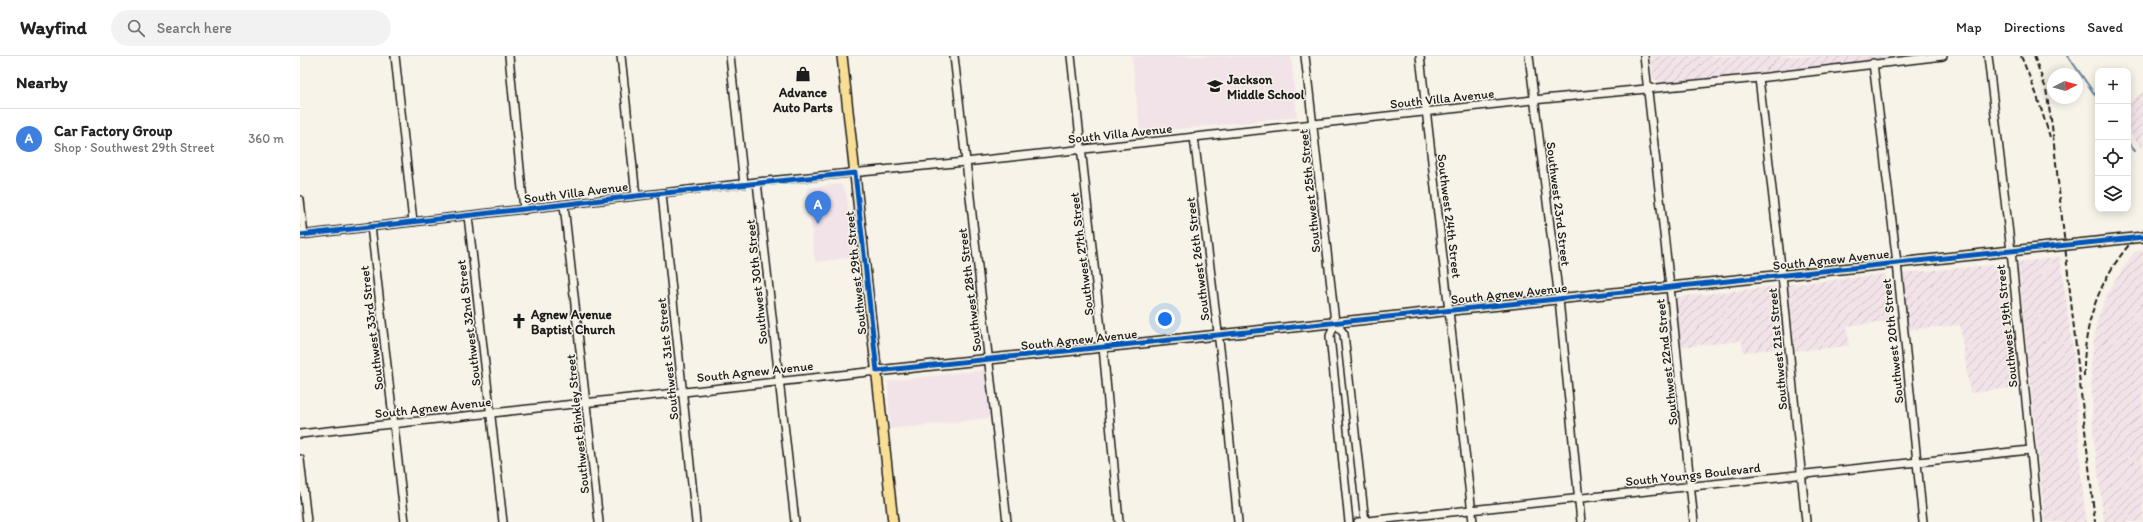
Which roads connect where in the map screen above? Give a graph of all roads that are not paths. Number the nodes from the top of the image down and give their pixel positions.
1 (396, 56) edge
2 (509, 56) edge
3 (621, 56) edge
4 (730, 56) edge
5 (842, 56) edge
6 (954, 56) edge
7 (1071, 56) edge
8 (1305, 56) edge
9 (1420, 56) edge
10 (1529, 56) edge
11 (1644, 56) edge
12 (1943, 56) edge
13 (1988, 56) edge
14 (1873, 63) junction
15 (1759, 78) junction
16 (1647, 89) junction
17 (1533, 100) junction
18 (1425, 111) junction
19 (1313, 125) junction
20 (1194, 137) junction
21 (1081, 149) junction
22 (965, 162) junction
23 (855, 173) junction
24 (757, 182) junction
25 (744, 184) junction
26 (662, 194) junction
27 (636, 196) junction
28 (300, 200) edge
29 (564, 204) junction
30 (524, 210) junction
31 (468, 216) junction
32 (413, 222) junction
33 (371, 226) junction
34 (302, 235) edge
35 (2143, 237) edge
36 (2011, 251) junction
37 (1897, 263) junction
38 (1782, 275) junction
39 (1670, 287) junction
40 (1559, 299) junction
41 (1450, 311) junction
42 (1335, 322) junction
43 (1218, 335) junction
44 (1103, 347) junction
45 (989, 359) junction
46 (877, 371) junction
47 (780, 382) junction
48 (683, 392) junction
49 (587, 403) junction
50 (490, 413) junction
51 (394, 424) junction
52 (300, 434) edge
53 (2030, 450) junction
54 (300, 459) edge
55 (1916, 462) junction
56 (1801, 475) junction
57 (1690, 486) junction
58 (1579, 499) junction
59 (1471, 509) junction
60 (307, 522) edge
61 (405, 522) edge
62 (502, 522) edge
63 (599, 522) edge
64 (696, 522) edge
65 (795, 522) edge
66 (893, 522) edge
67 (1007, 522) edge
68 (1119, 522) edge
69 (1238, 522) edge
70 (1349, 522) edge
71 (1363, 522) edge
72 (1472, 522) edge
73 (1581, 522) edge
74 (1694, 522) edge
75 (1806, 522) edge
76 (1923, 522) edge
77 (2038, 522) edge

1 - 32 street
2 - 30 street
3 - 27 street
4 - 25 street
5 - 23 main road, Southwest 29th Street
6 - 22 street, Southwest 28th Street
7 - 21 street, Southwest 27th Street
8 - 19 street, Southwest 25th Street
9 - 18 street, Southwest 24th Street
10 - 17 street, Southwest 23rd Street
11 - 16 street, Southwest 22nd Street
12 - 14 street, South Villa Avenue
13 - 36 street, Southwest 19th Street
14 - 15 street, South Villa Avenue
14 - 37 street, Southwest 20th Street
15 - 16 street, South Villa Avenue
15 - 38 street, Southwest 21st Street
16 - 17 street, South Villa Avenue
16 - 39 street, Southwest 22nd Street
17 - 18 street, South Villa Avenue
17 - 40 street, Southwest 23rd Street
18 - 19 street, South Villa Avenue
18 - 41 street, Southwest 24th Street
19 - 20 street, South Villa Avenue
19 - 42 street, Southwest 25th Street
20 - 21 street, South Villa Avenue
20 - 43 street, Southwest 26th Street
21 - 22 street, South Villa Avenue
21 - 44 street, Southwest 27th Street
22 - 23 street, South Villa Avenue
22 - 45 street, Southwest 28th Street
23 - 24 street, South Villa Avenue
23 - 46 main road, Southwest 29th Street
24 - 25 street, South Villa Avenue
24 - 47 street, Southwest 30th Street
25 - 26 street, South Villa Avenue
26 - 27 street, South Villa Avenue
26 - 48 street, Southwest 31st Street
27 - 29 street, South Villa Avenue
28 - 34 street
29 - 30 street, South Villa Avenue
29 - 49 street, Southwest Binkley Street
30 - 31 street, South Villa Avenue
31 - 32 street, South Villa Avenue
31 - 50 street, Southwest 32nd Street
32 - 33 street, South Villa Avenue
33 - 34 street, South Villa Avenue
33 - 51 street, Southwest 33rd Street
35 - 36 main road, South Agnew Avenue
36 - 37 main road, South Agnew Avenue
36 - 53 street, Southwest 19th Street
37 - 38 main road, South Agnew Avenue
37 - 55 street, Southwest 20th Street
38 - 39 main road, South Agnew Avenue
38 - 56 street, Southwest 21st Street
39 - 40 main road, South Agnew Avenue
39 - 57 street, Southwest 22nd Street
40 - 41 main road, South Agnew Avenue
40 - 58 street, Southwest 23rd Street
41 - 42 main road, South Agnew Avenue
41 - 59 street, Southwest 24th Street
42 - 43 main road, South Agnew Avenue
42 - 70 street, Southwest 25th Street
42 - 71 street, Southwest 25th Street
43 - 44 main road, South Agnew Avenue
43 - 69 street, Southwest 26th Street
44 - 45 main road, South Agnew Avenue
44 - 68 street, Southwest 27th Street
45 - 46 main road, South Agnew Avenue
45 - 67 street, Southwest 28th Street
46 - 47 street, South Agnew Avenue
46 - 66 main road, Southwest 29th Street
47 - 48 street, South Agnew Avenue
47 - 65 street, Southwest 30th Street
48 - 49 street, South Agnew Avenue
48 - 64 street, Southwest 31st Street
49 - 50 street, South Agnew Avenue
49 - 63 street, Southwest Binkley Street
50 - 51 street, South Agnew Avenue
50 - 62 street, Southwest 32nd Street
51 - 52 street, South Agnew Avenue
51 - 61 street, Southwest 33rd Street
53 - 55 street, South Youngs Boulevard
53 - 77 street, Southwest 19th Street
54 - 60 street
55 - 56 street, South Youngs Boulevard
55 - 76 street, Southwest 20th Street
56 - 57 street, South Youngs Boulevard
56 - 75 street, Southwest 21st Street
57 - 58 street, South Youngs Boulevard
57 - 74 street, Southwest 22nd Street
58 - 59 street, South Youngs Boulevard
58 - 73 street, Southwest 23rd Street
59 - 71 street, South Youngs Boulevard
59 - 72 street, Southwest 24th Street

